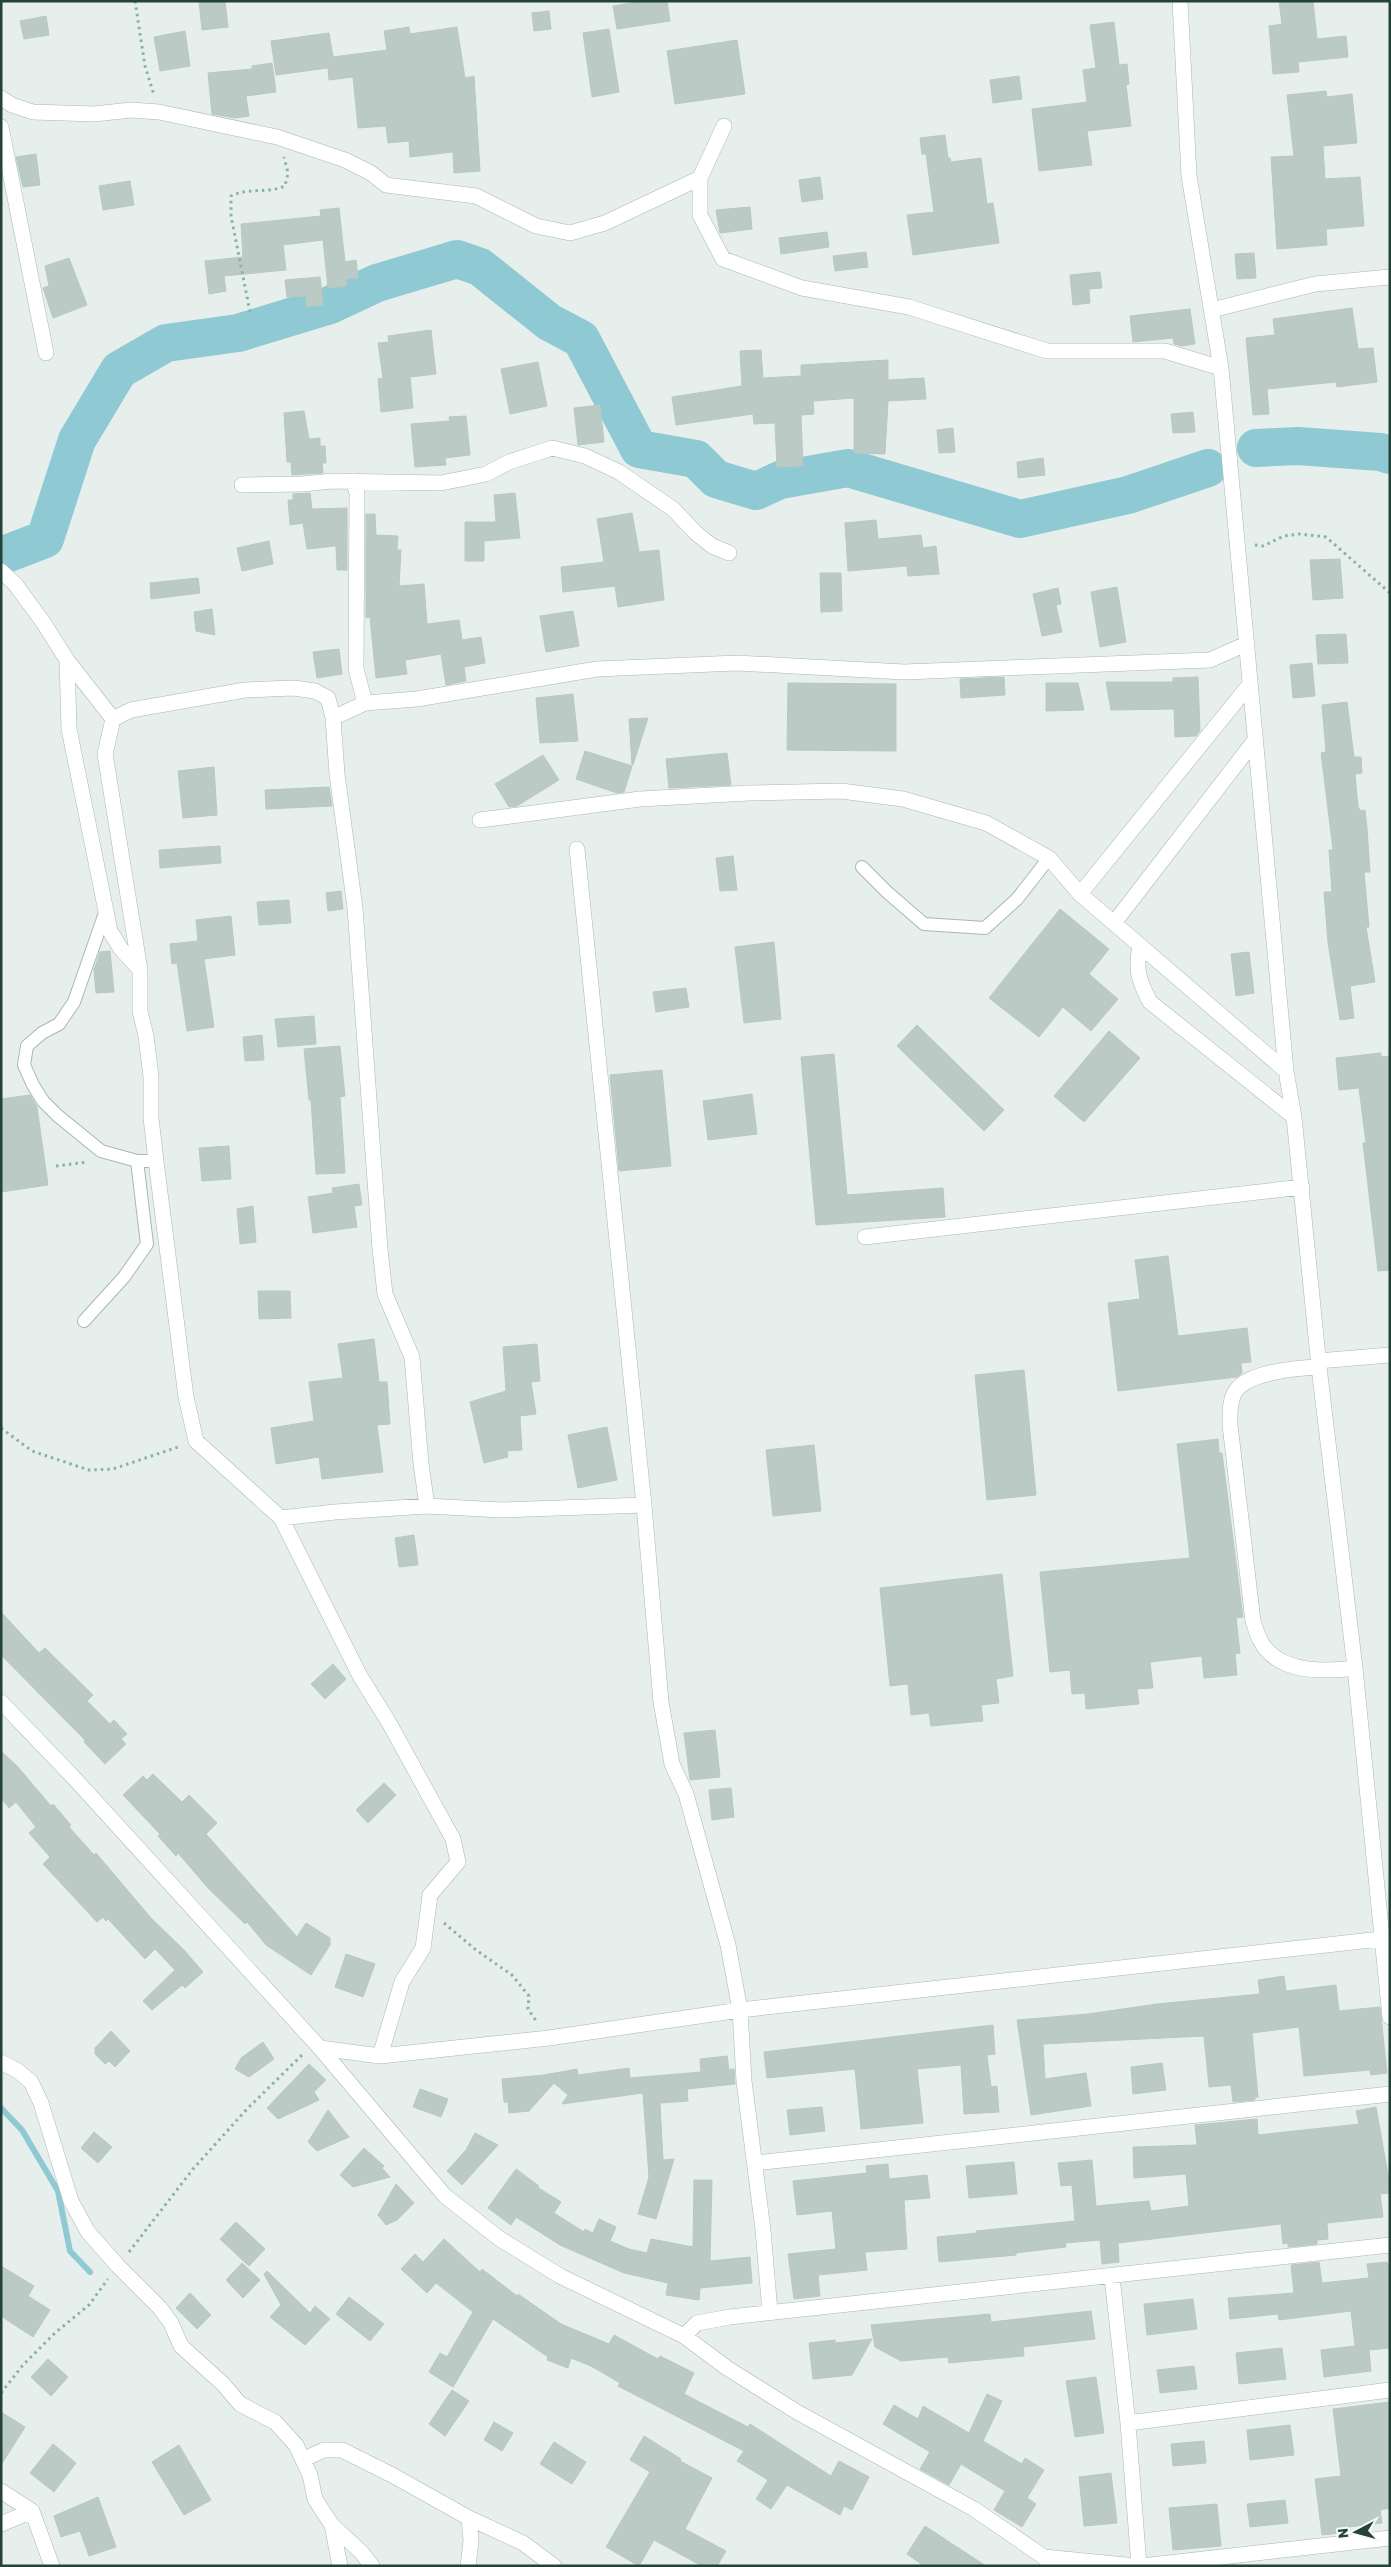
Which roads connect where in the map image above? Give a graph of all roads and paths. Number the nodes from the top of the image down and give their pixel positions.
1 (135, 1) edge
2 (1180, 1) edge
3 (1, 98) edge
4 (159, 112) junction
5 (724, 126) dead end
6 (1, 127) edge
7 (278, 137) junction
8 (700, 178) junction
9 (1390, 277) edge
10 (1212, 310) junction
11 (250, 312) dead end
12 (46, 353) dead end
13 (1221, 368) junction
14 (353, 482) junction
15 (242, 484) dead end
16 (1236, 545) junction
17 (729, 553) dead end
18 (1, 571) edge
19 (1390, 593) edge
20 (1246, 644) junction
21 (66, 660) junction
22 (1250, 684) junction
23 (365, 703) junction
24 (333, 718) junction
25 (113, 719) junction
26 (1255, 740) junction
27 (480, 820) dead end
28 (577, 849) dead end
29 (1049, 858) junction
30 (862, 866) dead end
31 (1080, 894) junction
32 (106, 910) junction
33 (1114, 923) junction
34 (1140, 946) junction
35 (140, 970) junction
36 (1286, 1071) junction
37 (1294, 1117) junction
38 (137, 1161) junction
39 (156, 1161) junction
40 (1302, 1187) junction
41 (865, 1237) dead end
42 (84, 1321) dead end
43 (1390, 1355) edge
44 (1318, 1364) junction
45 (1, 1428) edge
46 (196, 1441) junction
47 (644, 1505) junction
48 (427, 1506) junction
49 (281, 1518) junction
50 (1355, 1668) junction
51 (1, 1702) edge
52 (430, 1894) junction
53 (1387, 1939) edge
54 (740, 2010) junction
55 (1390, 2017) edge
56 (549, 2038) junction
57 (320, 2048) junction
58 (380, 2056) junction
59 (1, 2062) edge
60 (1390, 2094) edge
61 (755, 2163) junction
62 (1390, 2245) edge
63 (118, 2266) junction
64 (1112, 2277) junction
65 (770, 2312) junction
66 (684, 2336) junction
67 (1390, 2390) edge
68 (1, 2393) edge
69 (1128, 2423) junction
70 (304, 2459) junction
71 (1, 2491) edge
72 (32, 2511) junction
73 (469, 2518) junction
74 (1, 2524) edge
75 (332, 2525) junction
76 (1390, 2538) edge
77 (1047, 2561) edge
78 (52, 2566) edge
79 (340, 2566) edge
80 (372, 2566) edge
81 (468, 2566) edge
82 (554, 2566) edge
83 (1139, 2566) edge

1 - 4 path
2 - 10 street
3 - 4 street
4 - 7 street
5 - 8 street
6 - 12 street
7 - 8 street
7 - 11 path
8 - 13 street
9 - 10 street
10 - 13 street
13 - 16 street
14 - 15 street
14 - 17 street
14 - 23 street
16 - 19 path
16 - 20 street
18 - 21 street
20 - 22 street
20 - 23 street
21 - 25 street
21 - 32 street
22 - 26 street
22 - 31 street
23 - 24 street
24 - 25 street
24 - 48 street
25 - 35 street
26 - 33 street
26 - 36 street
27 - 29 street
28 - 47 street
29 - 30 lane
29 - 31 street
31 - 33 street
32 - 35 street
32 - 38 lane
33 - 34 street
34 - 36 street
34 - 37 street
35 - 39 street
36 - 37 street
37 - 40 street
38 - 39 lane
38 - 42 lane
39 - 46 street
40 - 41 street
40 - 44 street
43 - 44 street
44 - 50 street
44 - 50 street
45 - 46 path
46 - 49 street
47 - 48 street
47 - 54 street
48 - 49 street
49 - 52 street
50 - 53 street
51 - 57 street
52 - 56 path
52 - 58 street
53 - 54 street
53 - 55 street
54 - 56 street
54 - 61 street
56 - 58 street
57 - 58 street
57 - 63 path
57 - 66 street
59 - 63 street
60 - 61 street
61 - 65 street
62 - 64 street
63 - 68 path
63 - 70 street
64 - 65 street
64 - 69 street
65 - 66 street
66 - 77 street
67 - 69 street
69 - 83 street
70 - 73 street
70 - 75 street
71 - 72 street
72 - 74 street
72 - 78 street
73 - 81 street
73 - 82 street
75 - 79 street
75 - 80 street
76 - 83 street
77 - 83 street

